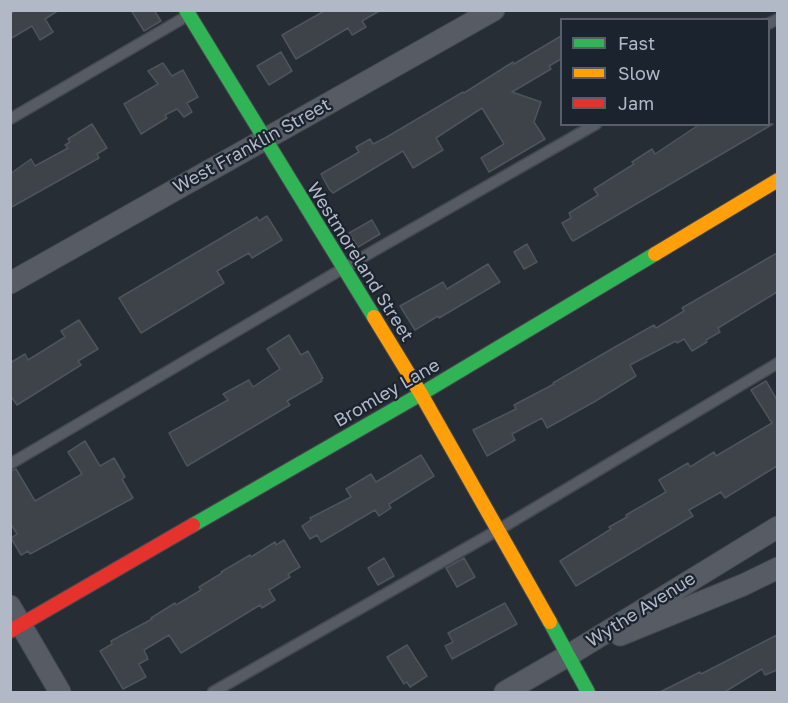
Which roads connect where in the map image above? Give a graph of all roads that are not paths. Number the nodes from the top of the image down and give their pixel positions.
1 (494, 10) edge
2 (191, 12) edge
3 (10, 120) edge
4 (592, 126) edge
5 (264, 139) junction
6 (777, 180) edge
7 (342, 269) junction
8 (10, 283) edge
9 (777, 363) edge
10 (421, 394) junction
11 (10, 464) edge
12 (777, 527) edge
13 (498, 530) junction
14 (777, 568) edge
15 (10, 606) edge
16 (16, 628) edge
17 (569, 655) junction
18 (60, 693) edge
19 (213, 693) edge
20 (505, 693) edge
21 (588, 693) edge

1 - 5 street, West Franklin Street
2 - 3 lane
2 - 5 street, Westmoreland Street
4 - 7 lane
5 - 7 street, Westmoreland Street
5 - 8 street, West Franklin Street
6 - 10 street, Bromley Lane
7 - 10 street, Westmoreland Street
7 - 11 lane
9 - 13 lane
10 - 13 street, Westmoreland Street
10 - 16 street, Bromley Lane
12 - 17 street, Wythe Avenue
13 - 17 street, Westmoreland Street
13 - 19 lane
14 - 17 street
15 - 16 street
16 - 18 street
17 - 20 street, Wythe Avenue
17 - 21 street, Westmoreland Street

